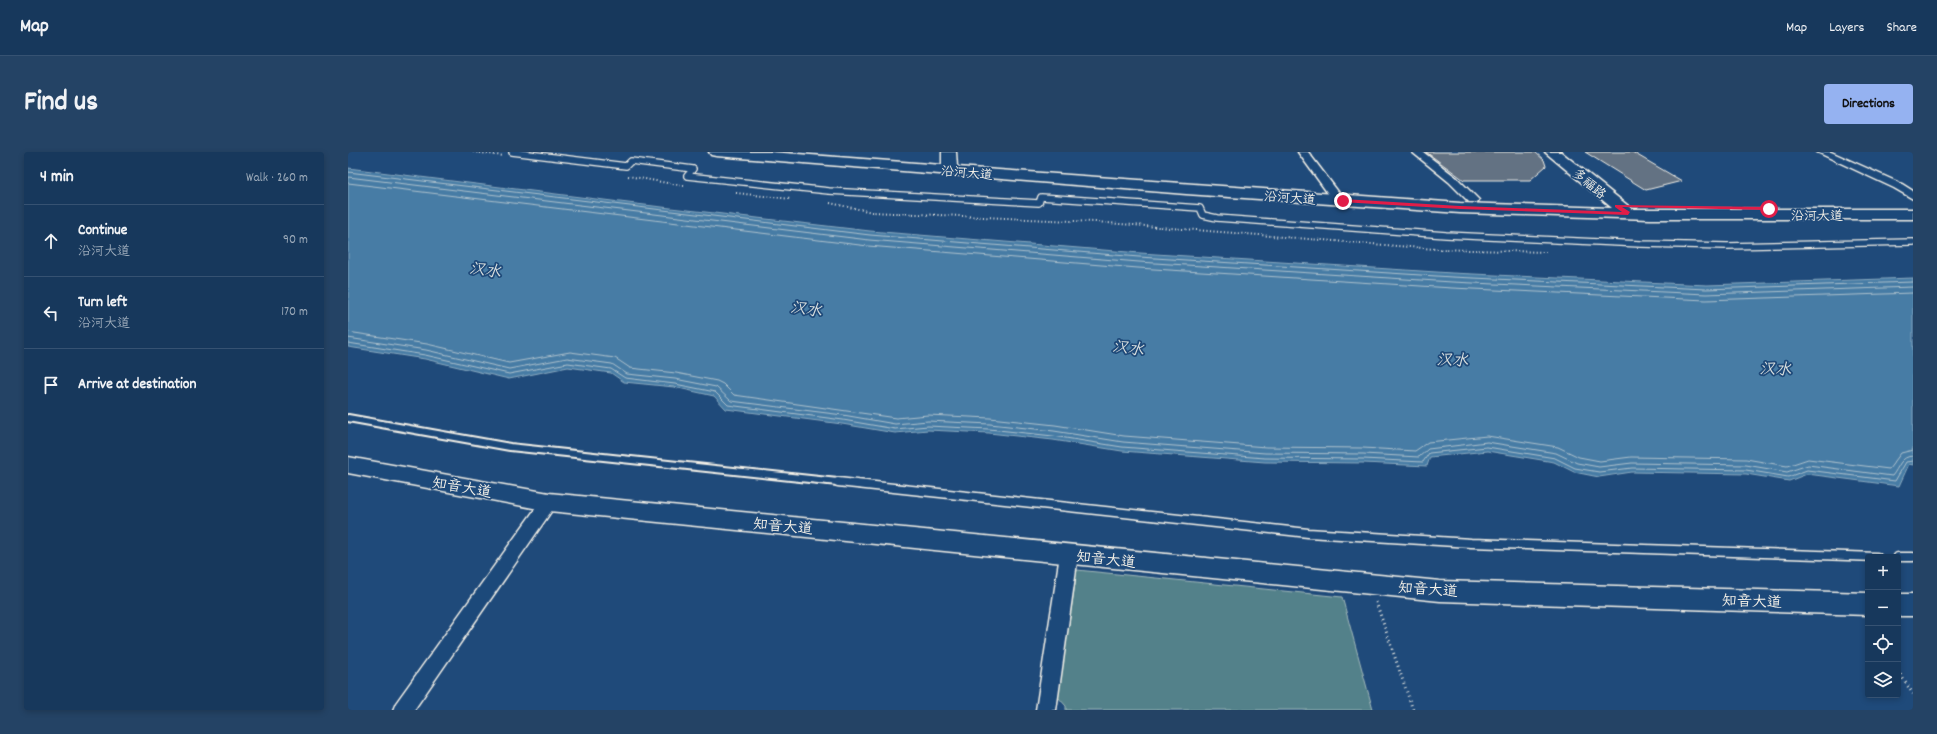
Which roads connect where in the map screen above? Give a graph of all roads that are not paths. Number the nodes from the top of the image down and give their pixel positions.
1 (512, 152) edge
2 (716, 152) edge
3 (788, 152) edge
4 (1303, 152) edge
5 (1417, 152) edge
6 (1552, 152) edge
7 (1822, 152) edge
8 (950, 162) edge
9 (1333, 193) junction
10 (1913, 196) edge
11 (1473, 200) junction
12 (1913, 208) edge
13 (1622, 210) junction
14 (1913, 214) edge
15 (1913, 242) edge
16 (348, 418) edge
17 (348, 465) edge
18 (548, 502) junction
19 (1069, 555) junction
20 (1865, 557) edge
21 (1901, 557) edge
22 (1913, 557) edge
23 (1865, 604) edge
24 (1901, 605) edge
25 (1913, 605) edge
26 (403, 710) edge
27 (1046, 710) edge

1 - 15 lane
2 - 8 main road, 沿河大道
3 - 8 main road, 沿河大道
4 - 9 street
5 - 11 street
6 - 13 main road, 多福路
7 - 10 street
8 - 9 main road, 沿河大道
8 - 13 main road, 沿河大道
9 - 11 main road, 沿河大道
11 - 13 main road, 沿河大道
12 - 13 main road, 沿河大道
13 - 14 main road, 沿河大道
16 - 20 lane
17 - 18 main road, 知音大道
18 - 19 main road, 知音大道
18 - 26 street
19 - 23 main road, 知音大道
19 - 27 street
21 - 22 lane
24 - 25 main road

